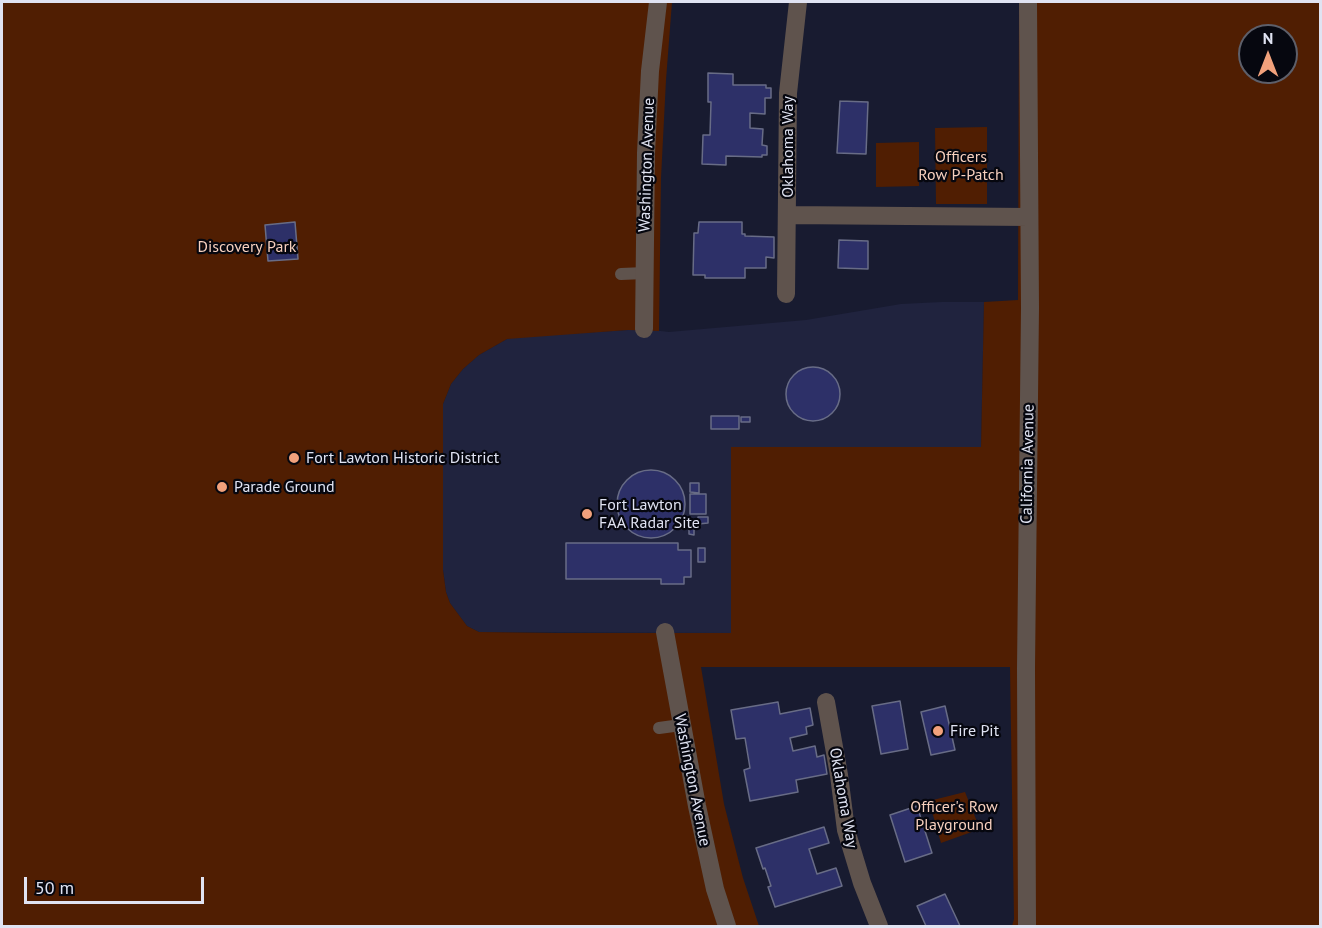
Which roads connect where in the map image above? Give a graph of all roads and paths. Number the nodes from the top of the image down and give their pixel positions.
1 (658, 2) edge
2 (798, 2) edge
3 (1028, 2) edge
4 (787, 215) junction
5 (1029, 217) junction
6 (645, 273) junction
7 (621, 274) dead end
8 (786, 294) dead end
9 (644, 329) dead end
10 (665, 632) dead end
11 (826, 702) dead end
12 (681, 725) junction
13 (659, 728) dead end
14 (727, 927) edge
15 (879, 927) edge
16 (1027, 927) edge

1 - 6 street, Washington Avenue
2 - 4 street, Oklahoma Way
3 - 5 street, California Avenue
4 - 5 street
4 - 8 street, Oklahoma Way
5 - 16 street, California Avenue
6 - 7 lane
6 - 9 street, Washington Avenue
10 - 12 street, Washington Avenue
11 - 15 street, Oklahoma Way
12 - 13 lane
12 - 14 street, Washington Avenue

